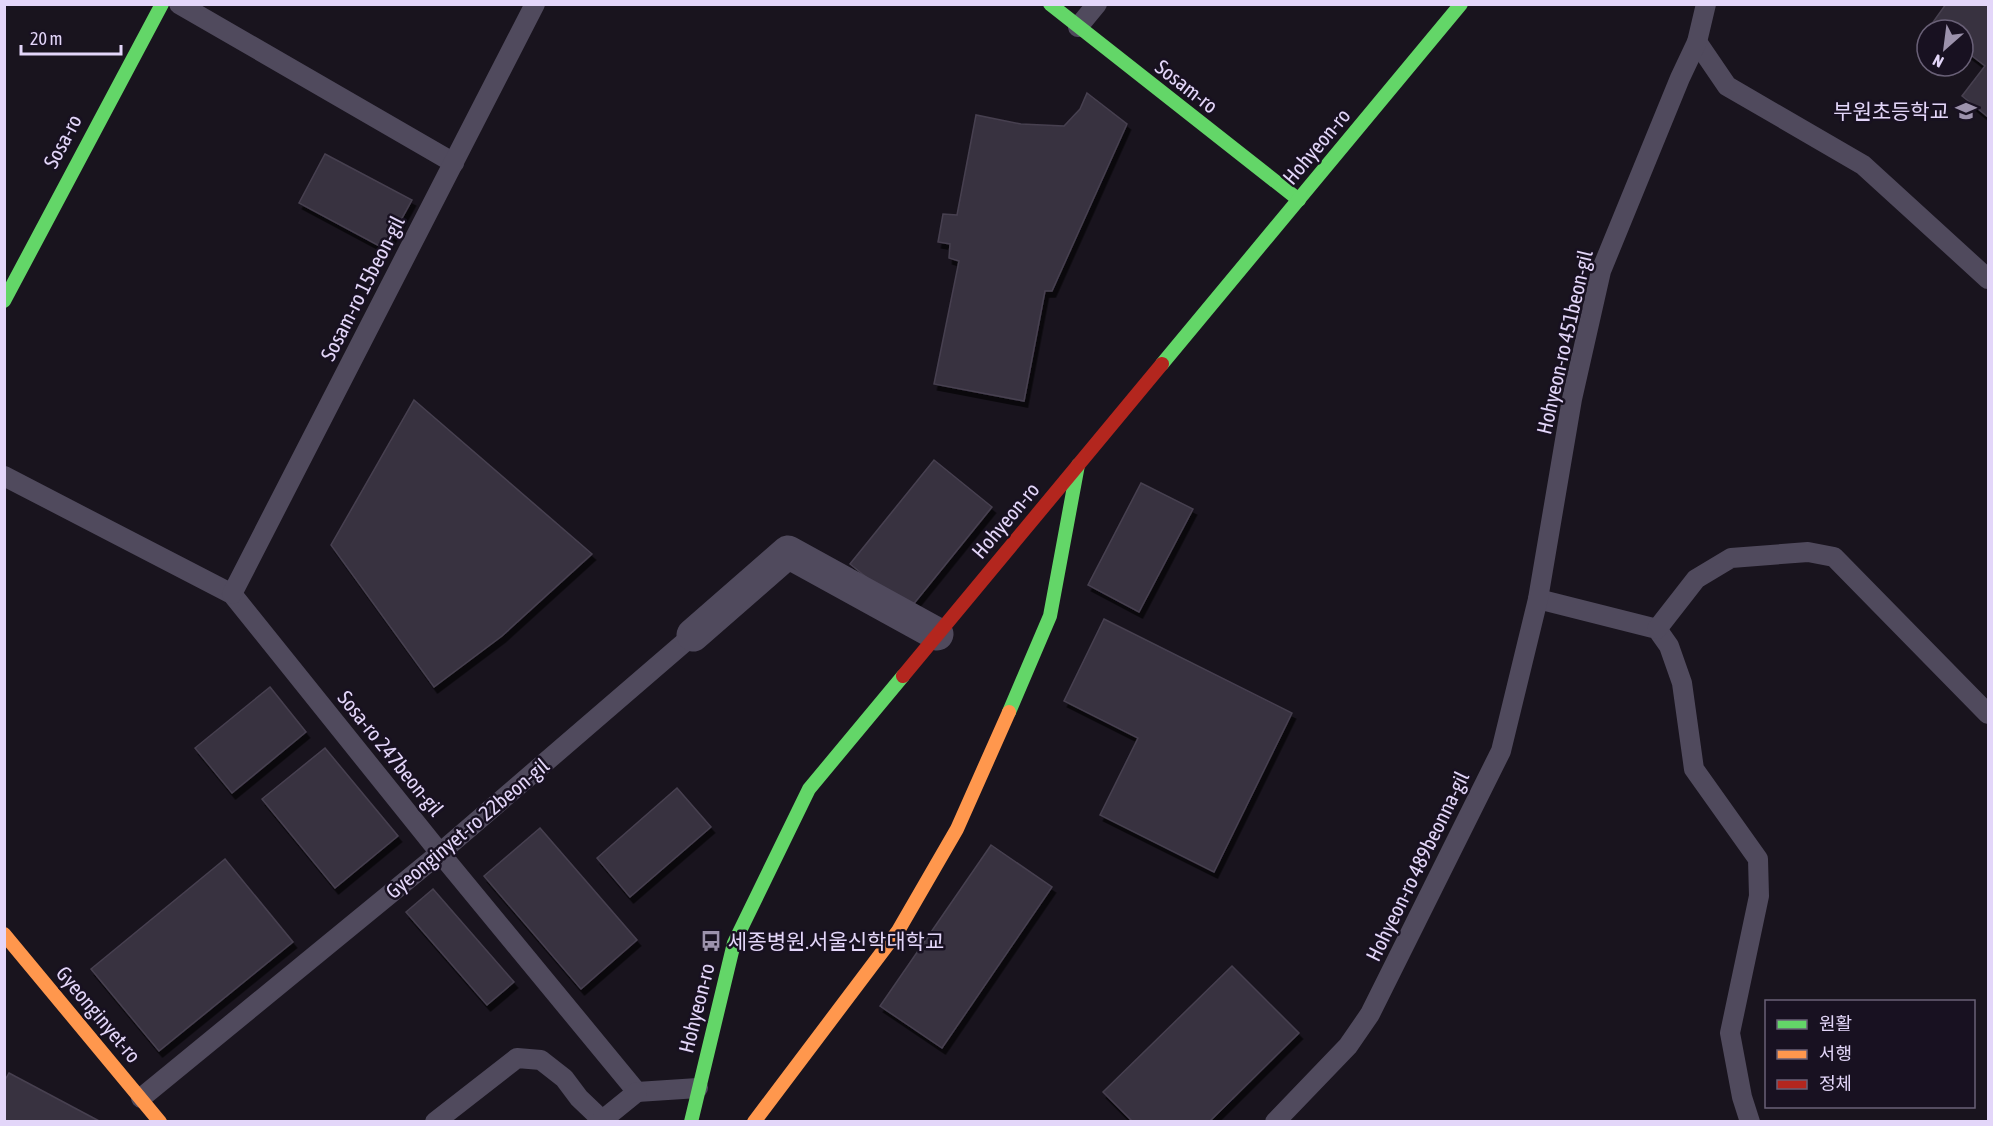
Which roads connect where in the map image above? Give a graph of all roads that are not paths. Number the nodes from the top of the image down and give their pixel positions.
1 (162, 4) edge
2 (179, 4) edge
3 (535, 4) edge
4 (1050, 4) edge
5 (1097, 4) edge
6 (1461, 4) edge
7 (1706, 4) edge
8 (1078, 27) junction
9 (1697, 42) junction
10 (454, 162) junction
11 (1299, 200) junction
12 (1989, 279) edge
13 (4, 301) edge
14 (1078, 465) junction
15 (4, 476) edge
16 (232, 594) junction
17 (1538, 599) junction
18 (1657, 629) junction
19 (937, 634) junction
20 (693, 636) joint
21 (1989, 714) edge
22 (440, 853) junction
23 (4, 934) edge
24 (698, 1088) junction
25 (637, 1092) junction
26 (141, 1098) junction
27 (601, 1121) edge
28 (160, 1122) edge
29 (435, 1122) edge
30 (691, 1122) edge
31 (754, 1122) edge
32 (1275, 1122) edge
33 (1750, 1122) edge

1 - 13 street, Sosa-ro
2 - 10 lane
3 - 10 lane, Sosam-ro 15beon-gil
4 - 8 street, Sosam-ro
5 - 8 lane
6 - 11 street, Hohyeon-ro
7 - 9 lane, Hohyeon-ro 451beon-gil
8 - 11 street, Sosam-ro
9 - 12 lane
9 - 17 lane, Hohyeon-ro 451beon-gil
10 - 16 lane, Sosam-ro 15beon-gil
11 - 14 street, Hohyeon-ro
14 - 19 street, Hohyeon-ro
14 - 31 street
15 - 16 lane, Sosa-ro 247beon-gil
16 - 22 lane, Sosa-ro 247beon-gil
17 - 18 lane
17 - 32 lane, Hohyeon-ro 489beonna-gil
18 - 21 lane
18 - 33 lane
19 - 20 street, Gyeonginyet-ro 22beon-gil
19 - 24 street, Hohyeon-ro
20 - 22 lane, Gyeonginyet-ro 22beon-gil
22 - 25 lane, Sosa-ro 247beon-gil
22 - 26 lane, Gyeonginyet-ro 22beon-gil
23 - 26 street, Gyeonginyet-ro
24 - 25 lane
24 - 30 street, Hohyeon-ro
25 - 27 lane
26 - 28 street, Gyeonginyet-ro
27 - 29 lane

